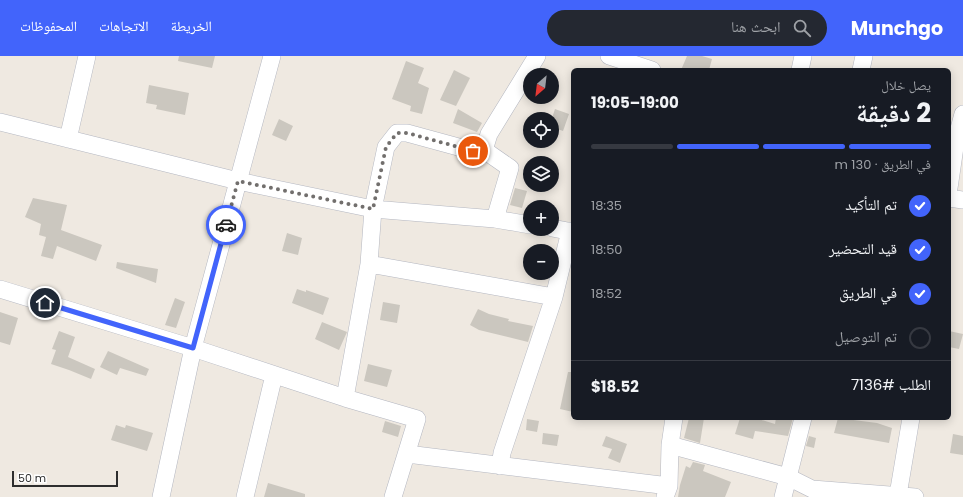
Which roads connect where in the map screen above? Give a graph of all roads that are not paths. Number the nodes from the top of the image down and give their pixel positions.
1 (87, 56) edge
2 (272, 56) edge
3 (537, 56) edge
4 (609, 56) edge
5 (803, 56) edge
6 (864, 56) edge
7 (646, 68) edge
8 (800, 68) edge
9 (861, 68) edge
10 (963, 114) edge
11 (0, 122) edge
12 (68, 139) junction
13 (956, 140) edge
14 (484, 150) junction
15 (951, 174) edge
16 (238, 181) junction
17 (951, 198) edge
18 (963, 200) edge
19 (373, 209) junction
20 (495, 219) junction
21 (523, 224) edge
22 (559, 229) edge
23 (571, 231) edge
24 (369, 264) junction
25 (0, 289) edge
26 (554, 298) junction
27 (193, 348) junction
28 (274, 375) junction
29 (345, 398) junction
30 (674, 420) edge
31 (802, 420) edge
32 (911, 420) edge
33 (670, 445) junction
34 (407, 454) junction
35 (500, 466) junction
36 (788, 477) junction
37 (667, 492) edge
38 (898, 495) junction
39 (161, 497) edge
40 (245, 497) edge
41 (393, 497) edge
42 (783, 497) edge
43 (915, 497) edge

1 - 12 street
2 - 16 street
3 - 14 street
4 - 7 street
5 - 8 street
6 - 9 street
10 - 13 street
11 - 12 street
12 - 16 street
13 - 15 street
14 - 19 street
14 - 20 street
16 - 19 street
16 - 27 street
17 - 18 street
19 - 20 street
19 - 24 street
20 - 21 street
22 - 23 street
23 - 26 street
24 - 26 street
24 - 29 street
25 - 27 street
26 - 35 street
27 - 28 street
27 - 39 street
28 - 29 street
28 - 40 street
29 - 34 street
30 - 33 street
31 - 36 street
32 - 38 street
33 - 36 street
33 - 37 street
34 - 35 street
34 - 41 street
35 - 37 street
36 - 38 street
36 - 42 street
38 - 43 street

